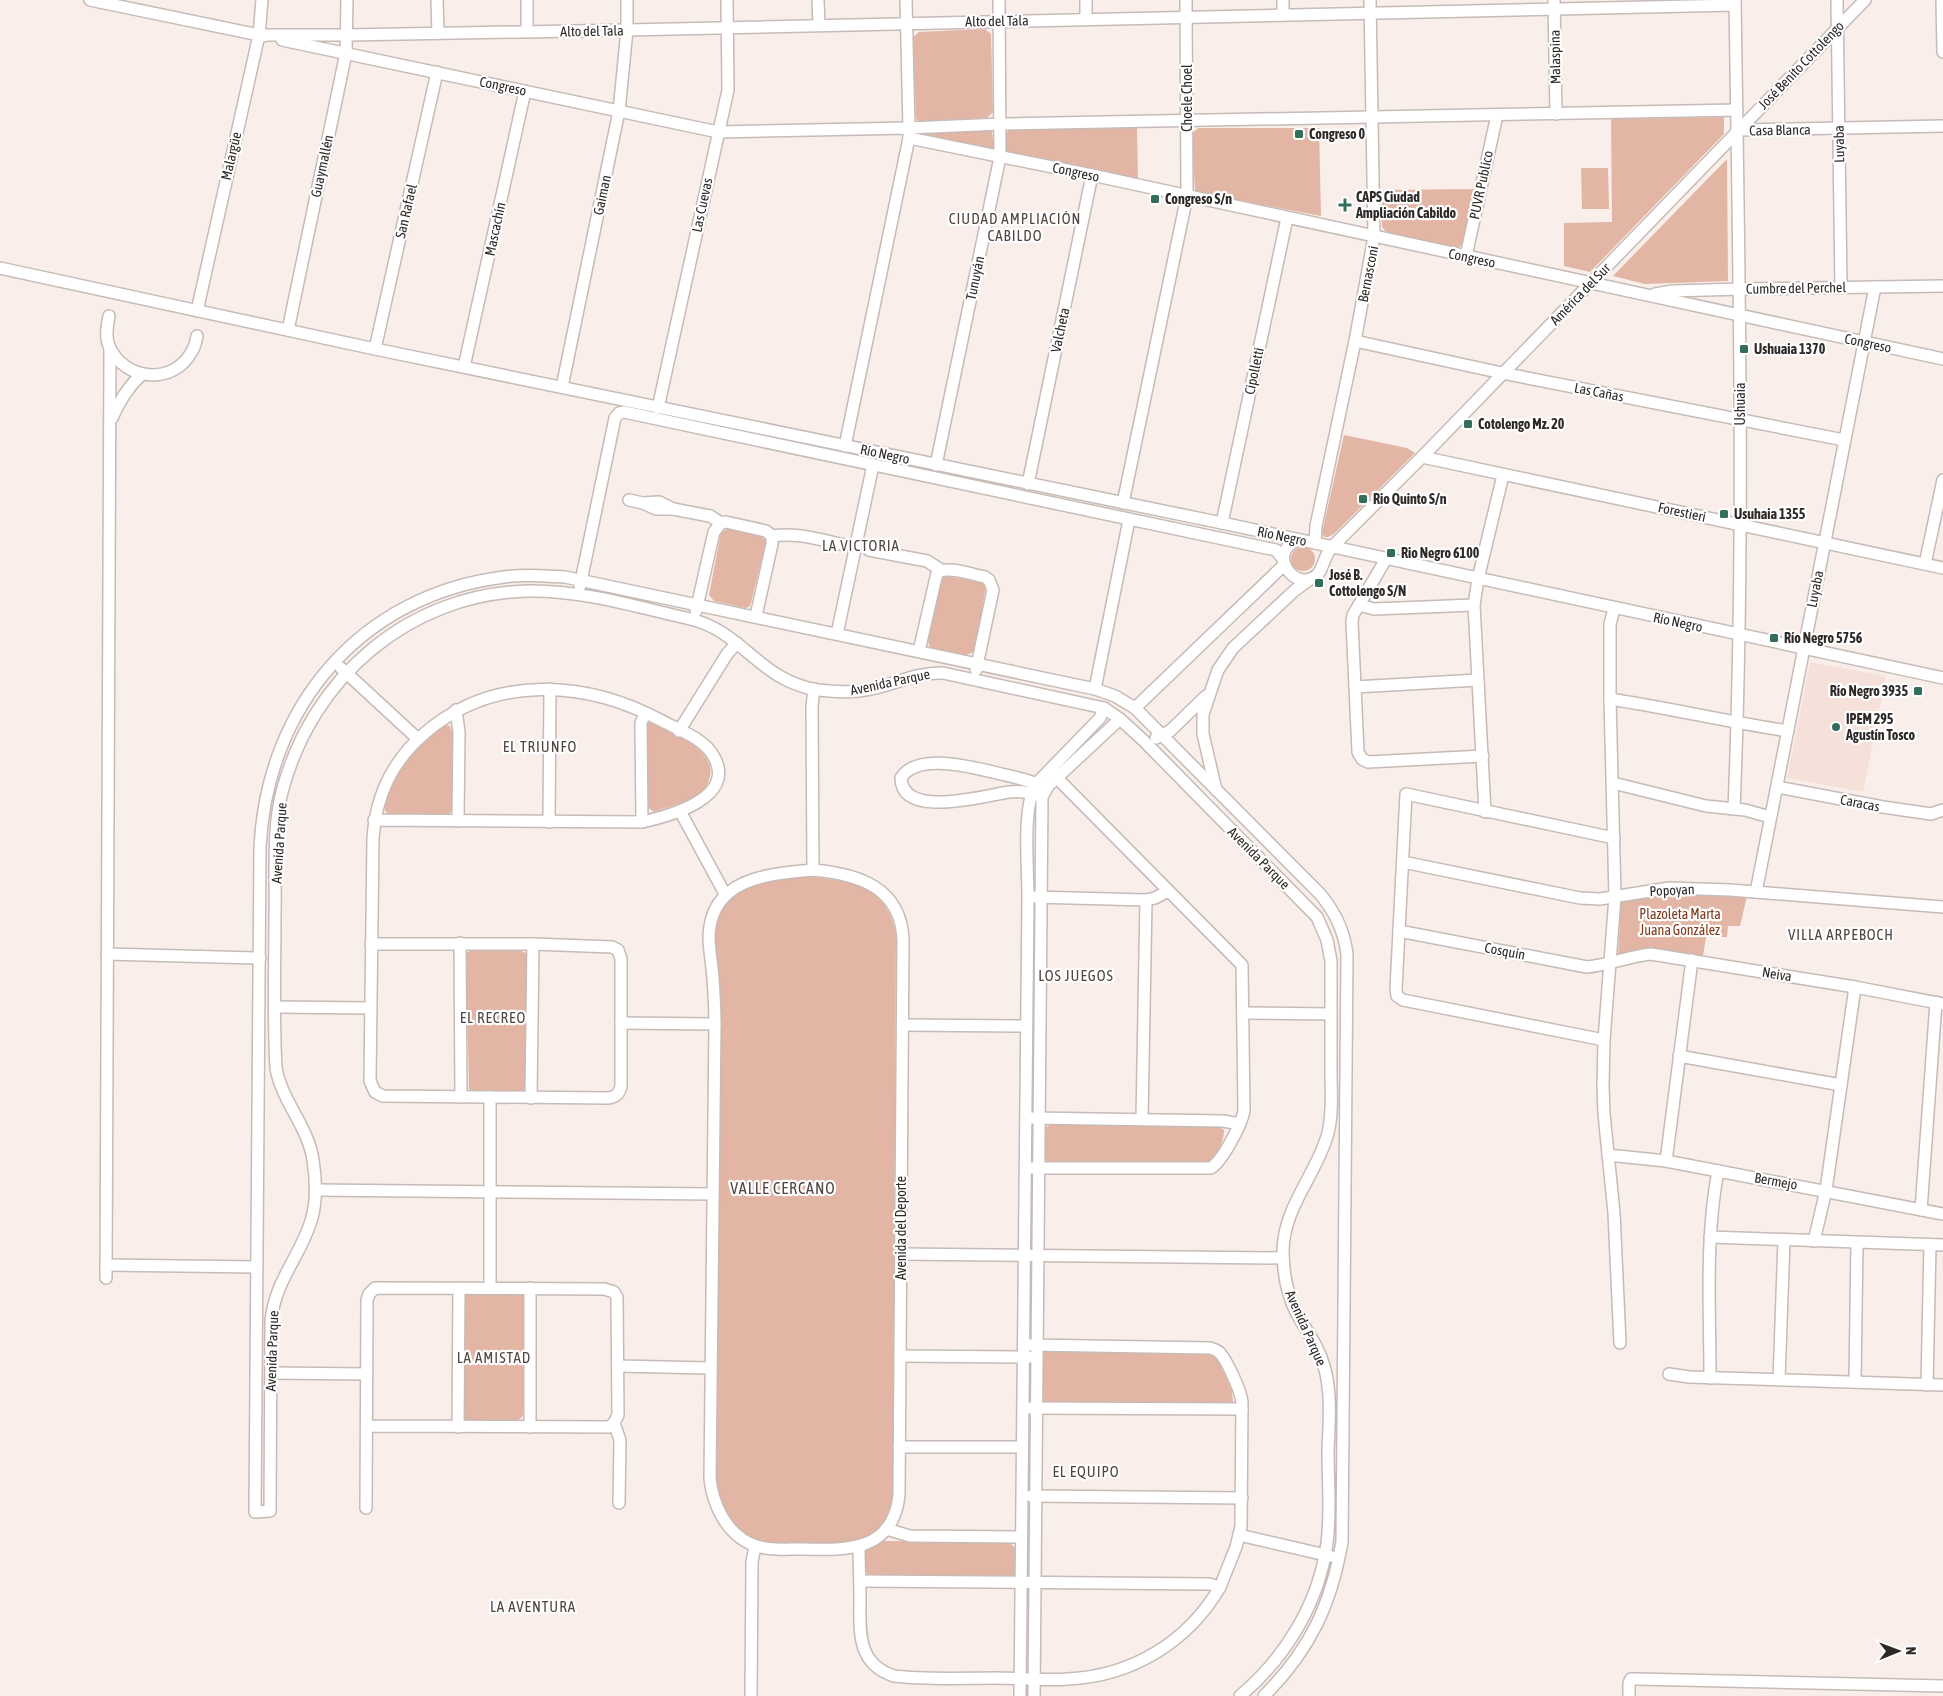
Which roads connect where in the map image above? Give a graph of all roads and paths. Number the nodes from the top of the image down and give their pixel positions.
1 (90, 0) edge
2 (262, 0) edge
3 (347, 0) edge
4 (437, 0) edge
5 (526, 0) edge
6 (627, 0) edge
7 (727, 0) edge
8 (818, 0) edge
9 (906, 0) edge
10 (999, 0) edge
11 (1086, 0) edge
12 (1186, 0) edge
13 (1283, 0) edge
14 (1370, 0) edge
15 (1660, 0) edge
16 (1837, 0) edge
17 (1865, 0) edge
18 (1942, 0) edge
19 (1735, 2) edge
20 (1647, 3) edge
21 (1554, 4) edge
22 (1460, 5) edge
23 (1370, 13) junction
24 (1283, 15) junction
25 (1186, 17) junction
26 (1086, 19) junction
27 (999, 21) junction
28 (906, 23) junction
29 (819, 25) junction
30 (728, 27) junction
31 (1837, 28) junction
32 (627, 30) junction
33 (527, 32) junction
34 (438, 34) junction
35 (259, 35) junction
36 (348, 35) junction
37 (1943, 52) edge
38 (346, 54) junction
39 (437, 72) junction
40 (525, 91) junction
41 (1737, 110) junction
42 (619, 111) junction
43 (1556, 114) junction
44 (1496, 115) junction
45 (1372, 118) junction
46 (1187, 121) junction
47 (1001, 124) junction
48 (1943, 126) edge
49 (1839, 128) junction
50 (1737, 130) junction
51 (718, 132) junction
52 (909, 133) junction
53 (1000, 157) junction
54 (1092, 175) junction
55 (1187, 196) junction
56 (1287, 218) junction
57 (1374, 237) junction
58 (1466, 256) junction
59 (0, 268) edge
60 (1590, 283) junction
61 (1943, 286) edge
62 (1842, 287) junction
63 (1875, 287) junction
64 (1740, 288) junction
65 (1649, 295) junction
66 (196, 311) junction
67 (1740, 315) junction
68 (108, 316) dead end
69 (288, 330) junction
70 (197, 336) dead end
71 (1355, 341) junction
72 (1864, 342) junction
73 (110, 348) junction
74 (374, 349) junction
75 (1943, 359) edge
76 (464, 367) junction
77 (1502, 373) junction
78 (141, 375) junction
79 (562, 387) junction
80 (658, 408) junction
81 (1740, 420) junction
82 (110, 422) junction
83 (1844, 440) junction
84 (845, 446) junction
85 (1422, 457) junction
86 (873, 465) junction
87 (936, 465) junction
88 (1504, 475) junction
89 (1943, 480) edge
90 (1028, 484) junction
91 (630, 500) dead end
92 (1123, 503) junction
93 (1129, 520) junction
94 (721, 523) junction
95 (1222, 524) junction
96 (1741, 524) junction
97 (772, 536) junction
98 (1298, 540) junction
99 (1824, 542) junction
100 (1315, 543) junction
101 (839, 544) dead end
102 (1332, 547) junction
103 (869, 550) dead end
104 (1386, 559) junction
105 (1323, 560) junction
106 (1284, 562) junction
107 (1926, 564) junction
108 (1943, 568) edge
109 (941, 570) junction
110 (1312, 578) junction
111 (1478, 579) junction
112 (581, 580) junction
113 (579, 594) junction
114 (698, 604) junction
115 (1359, 605) junction
116 (1474, 605) junction
117 (1614, 609) junction
118 (756, 616) junction
119 (694, 620) junction
120 (837, 634) junction
121 (1740, 635) junction
122 (737, 643) junction
123 (1803, 648) junction
124 (919, 651) junction
125 (334, 662) junction
126 (977, 663) junction
127 (346, 673) junction
128 (1943, 678) edge
129 (975, 679) junction
130 (1478, 680) junction
131 (1355, 687) junction
132 (550, 689) junction
133 (814, 689) junction
134 (1095, 689) junction
135 (1210, 689) junction
136 (1610, 699) junction
137 (1104, 708) junction
138 (1135, 708) junction
139 (456, 710) junction
140 (645, 713) junction
141 (1120, 719) junction
142 (1738, 724) junction
143 (679, 731) junction
144 (1788, 731) junction
145 (1162, 736) junction
146 (418, 739) junction
147 (1144, 741) junction
148 (1482, 756) junction
149 (1053, 774) junction
150 (1612, 783) junction
151 (1776, 787) junction
152 (1039, 791) junction
153 (1216, 792) junction
154 (1233, 808) junction
155 (1734, 809) junction
156 (1943, 810) edge
157 (680, 811) junction
158 (1485, 812) junction
159 (1770, 817) junction
160 (374, 820) junction
161 (1221, 820) junction
162 (458, 821) junction
163 (549, 822) junction
164 (642, 822) junction
165 (1614, 838) junction
166 (1404, 862) junction
167 (813, 870) junction
168 (1168, 891) junction
169 (1756, 892) junction
170 (725, 894) junction
171 (1028, 897) junction
172 (1615, 897) junction
173 (1042, 898) junction
174 (1146, 900) junction
175 (1943, 907) edge
176 (1399, 931) junction
177 (460, 943) junction
178 (371, 944) junction
179 (532, 944) junction
180 (107, 954) junction
181 (260, 958) junction
182 (1692, 960) junction
183 (1611, 962) junction
184 (1855, 987) junction
185 (1940, 1003) edge
186 (275, 1007) junction
187 (371, 1008) junction
188 (1243, 1013) junction
189 (1331, 1014) junction
190 (621, 1023) junction
191 (714, 1024) junction
192 (903, 1025) junction
193 (1026, 1026) junction
194 (1604, 1040) junction
195 (1679, 1056) junction
196 (258, 1078) junction
197 (278, 1078) junction
198 (1840, 1085) junction
199 (461, 1097) junction
200 (490, 1098) junction
201 (531, 1098) junction
202 (1026, 1118) junction
203 (1038, 1118) junction
204 (1142, 1120) junction
205 (1240, 1124) junction
206 (1608, 1155) junction
207 (1666, 1161) junction
208 (1025, 1168) junction
209 (1038, 1168) junction
210 (1718, 1171) junction
211 (315, 1190) junction
212 (1826, 1190) junction
213 (490, 1192) junction
214 (712, 1194) junction
215 (1921, 1210) junction
216 (1943, 1214) edge
217 (1710, 1237) junction
218 (1784, 1240) junction
219 (1814, 1241) junction
220 (1857, 1243) junction
221 (1930, 1245) junction
222 (1943, 1245) edge
223 (901, 1254) junction
224 (1024, 1255) junction
225 (1037, 1255) junction
226 (1283, 1258) junction
227 (106, 1265) junction
228 (256, 1267) junction
229 (106, 1278) dead end
230 (490, 1287) junction
231 (459, 1288) junction
232 (530, 1288) junction
233 (255, 1304) junction
234 (273, 1305) junction
235 (1620, 1343) dead end
236 (1023, 1345) junction
237 (1036, 1345) junction
238 (900, 1356) junction
239 (1023, 1358) junction
240 (1036, 1358) junction
241 (618, 1366) junction
242 (710, 1368) junction
243 (271, 1373) junction
244 (367, 1374) junction
245 (1669, 1374) dead end
246 (1710, 1378) junction
247 (1779, 1380) junction
248 (1855, 1382) junction
249 (1927, 1385) junction
250 (1943, 1385) edge
251 (1023, 1408) junction
252 (1036, 1408) junction
253 (1242, 1409) junction
254 (614, 1423) junction
255 (367, 1426) junction
256 (530, 1427) junction
257 (458, 1428) junction
258 (899, 1447) junction
259 (1022, 1447) junction
260 (1022, 1496) junction
261 (1036, 1496) junction
262 (1242, 1498) junction
263 (619, 1503) dead end
264 (366, 1508) dead end
265 (886, 1529) junction
266 (1239, 1535) junction
267 (1022, 1537) junction
268 (755, 1546) junction
269 (859, 1547) junction
270 (1325, 1555) junction
271 (1339, 1558) junction
272 (860, 1582) junction
273 (1022, 1583) junction
274 (1035, 1583) junction
275 (1220, 1587) junction
276 (1020, 1678) junction
277 (1035, 1678) junction
278 (1943, 1686) edge
279 (751, 1696) edge
280 (1020, 1696) edge
281 (1034, 1696) edge
282 (1240, 1696) edge
283 (1264, 1696) edge
284 (1629, 1696) edge

1 - 35 street, Congreso
2 - 35 street, Malargüe
3 - 36 street, Guaymallén
4 - 34 street
5 - 33 street
6 - 32 street, Gaiman
7 - 30 street, Las Cuevas
8 - 29 street
9 - 28 street
10 - 27 street, Tunuyán
11 - 26 street
12 - 25 street, Choele Choel
13 - 24 street
14 - 23 street, Bernasconi
15 - 20 street
16 - 31 street, Luyaba
17 - 31 street, José Benito Cottolengo
18 - 37 street
19 - 20 street, Alto del Tala
19 - 41 street, Ushuaia
20 - 21 street, Alto del Tala
21 - 22 street, Alto del Tala
21 - 43 street, Malaspina
22 - 23 street, Alto del Tala
23 - 24 street, Alto del Tala
23 - 45 street, Bernasconi
24 - 25 street, Alto del Tala
25 - 26 street, Alto del Tala
25 - 46 street, Choele Choel
26 - 27 street, Alto del Tala
27 - 28 street, Alto del Tala
27 - 47 street, Tunuyán
28 - 29 street, Alto del Tala
28 - 52 street
29 - 30 street, Alto del Tala
30 - 32 street, Alto del Tala
30 - 51 street, Las Cuevas
31 - 49 street, Luyaba
31 - 50 street, José Benito Cottolengo
32 - 33 street, Alto del Tala
32 - 42 street, Gaiman
33 - 34 street, Alto del Tala
34 - 36 street, Alto del Tala
35 - 36 street, Alto del Tala
35 - 38 street, Congreso
35 - 66 street, Malargüe
36 - 38 street, Guaymallén
38 - 39 street, Congreso
38 - 69 street, Guaymallén
39 - 40 street, Congreso
39 - 74 street, San Rafael
40 - 42 street, Congreso
40 - 76 street, Mascachín
41 - 43 street
41 - 50 street, Ushuaia
42 - 51 street, Congreso
42 - 79 street, Gaiman
43 - 44 street
44 - 45 street
44 - 58 street, PUVR Publico
45 - 46 street
45 - 57 street, Bernasconi
46 - 47 street
46 - 55 street, Choele Choel
47 - 52 street
47 - 53 street, Tunuyán
48 - 49 street, Casa Blanca
49 - 50 street, Casa Blanca
49 - 62 street, Luyaba
50 - 60 street, América del Sur
50 - 64 street, Ushuaia
51 - 52 street, Congreso
51 - 80 street, Las Cuevas
52 - 53 street, Congreso
52 - 84 street
53 - 54 street, Congreso
53 - 87 street, Tunuyán
54 - 55 street, Congreso
54 - 90 street, Valcheta
55 - 56 street, Congreso
55 - 92 street, Choele Choel
56 - 57 street, Congreso
56 - 95 street, Cipolletti
57 - 58 street, Congreso
57 - 71 street, Bernasconi
58 - 60 street, Congreso
59 - 66 street, Río Negro
60 - 65 street, Congreso
60 - 77 street, América del Sur
61 - 63 street, Cumbre del Perchel
62 - 63 street, Cumbre del Perchel
62 - 64 street, Cumbre del Perchel
63 - 72 street, Luyaba
64 - 65 street, Cumbre del Perchel
64 - 67 street, Ushuaia
65 - 67 street, Congreso
66 - 69 street, Río Negro
67 - 72 street, Congreso
67 - 81 street, Ushuaia
68 - 73 street
69 - 74 street, Río Negro
70 - 78 street
71 - 77 street, Las Cañas
71 - 100 street, Bernasconi
72 - 75 street, Congreso
72 - 83 street, Luyaba
73 - 78 street
73 - 82 street
74 - 76 street, Río Negro
76 - 79 street, Río Negro
77 - 81 street, Las Cañas
77 - 85 street, América del Sur
78 - 82 street
79 - 80 street, Río Negro
80 - 84 street, Río Negro
81 - 83 street, Las Cañas
81 - 96 street, Ushuaia
82 - 180 street
83 - 99 street, Luyaba
84 - 87 street, Río Negro
85 - 88 street, Forestieri
85 - 102 street, América del Sur
86 - 93 street, Río Negro
86 - 112 street, Río Negro
86 - 120 street
87 - 90 street, Río Negro
88 - 96 street, Forestieri
88 - 111 street
89 - 107 street
90 - 92 street, Río Negro
91 - 94 street
92 - 95 street, Río Negro
93 - 106 street, Río Negro
93 - 134 street
94 - 97 street
94 - 114 street
95 - 98 street, Río Negro
96 - 99 street, Forestieri
96 - 121 street, Ushuaia
97 - 101 street
97 - 118 street
98 - 100 street, Río Negro
98 - 106 street
99 - 107 street, Forestieri
99 - 123 street, Luyaba
100 - 102 street, Río Negro
100 - 105 street
102 - 104 street, Río Negro
102 - 105 street, América del Sur
103 - 109 street
104 - 111 street, Río Negro
104 - 115 street
105 - 110 street
106 - 110 street
106 - 138 street
107 - 108 street, Forestieri
109 - 124 street
109 - 126 street
110 - 135 street
111 - 116 street
111 - 117 street, Río Negro
112 - 113 street
112 - 114 street, Avenida Parque
112 - 125 street, Avenida Parque
113 - 119 street, Avenida Parque
113 - 127 street, Avenida Parque
114 - 118 street, Avenida Parque
114 - 119 street
115 - 116 street
115 - 131 street
116 - 130 street
117 - 121 street, Río Negro
117 - 136 street
118 - 120 street, Avenida Parque
119 - 122 street, Avenida Parque
120 - 124 street, Avenida Parque
121 - 123 street, Río Negro
121 - 142 street, Ushuaia
122 - 133 street, Avenida Parque
122 - 143 street
123 - 128 street, Río Negro
123 - 144 street, Luyaba
124 - 126 street, Avenida Parque
125 - 127 street
125 - 181 street, Avenida Parque
126 - 129 street
126 - 134 street, Avenida Parque
127 - 146 street
127 - 186 street, Avenida Parque
129 - 133 street, Avenida Parque
129 - 137 street, Avenida Parque
130 - 131 street
130 - 148 street
131 - 148 street
132 - 139 street
132 - 140 street
132 - 163 street
133 - 167 street
134 - 138 street, Avenida Parque
135 - 145 street
135 - 153 street
136 - 142 street
136 - 150 street
137 - 141 street, Avenida Parque
137 - 149 street
138 - 145 street, Avenida Parque
139 - 146 street
139 - 162 street
140 - 143 street
140 - 164 street
141 - 147 street, Avenida Parque
141 - 149 street
142 - 144 street
142 - 155 street, Ushuaia
143 - 157 street
144 - 151 street, Luyaba
145 - 147 street
145 - 153 street, Avenida Parque
146 - 160 street
147 - 161 street, Avenida Parque
148 - 158 street
149 - 152 street
149 - 168 street
150 - 155 street
150 - 165 street
151 - 156 street, Caracas
151 - 159 street, Luyaba
152 - 152 street
152 - 171 street
152 - 173 street
153 - 154 street, Avenida Parque
154 - 161 street
154 - 271 street, Avenida Parque
155 - 159 street
157 - 164 street
157 - 170 street
158 - 165 street
158 - 166 street
159 - 169 street, Luyaba
160 - 162 street
160 - 178 street
161 - 189 street, Avenida Parque
162 - 163 street
163 - 164 street
165 - 172 street
166 - 172 street, Popoyan
166 - 176 street
167 - 170 street, Avenida del Deporte
167 - 192 street, Avenida del Deporte
168 - 174 street
168 - 188 street
169 - 172 street, Popoyan
169 - 175 street, Popoyan
170 - 191 street, Avenida del Deporte
171 - 173 street
171 - 193 street
172 - 183 street
173 - 174 street
173 - 203 street
174 - 204 street
176 - 183 street, Cosquín
176 - 194 street
177 - 178 street
177 - 179 street
177 - 199 street
178 - 187 street
179 - 190 street
179 - 201 street
180 - 181 street
180 - 227 street
181 - 196 street, Avenida Parque
182 - 183 street, Neiva
182 - 184 street, Neiva
182 - 195 street
183 - 194 street
184 - 185 street, Neiva
184 - 198 street
185 - 215 street
186 - 187 street
186 - 197 street, Avenida Parque
187 - 199 street
188 - 189 street
188 - 205 street
189 - 226 street, Avenida Parque
190 - 191 street
190 - 201 street
191 - 214 street, Avenida del Deporte
192 - 193 street
192 - 223 street, Avenida del Deporte
193 - 202 street
194 - 206 street
195 - 198 street
195 - 207 street
196 - 197 street
196 - 228 street, Avenida Parque
197 - 211 street, Avenida Parque
198 - 212 street
199 - 200 street
200 - 201 street
200 - 213 street
202 - 203 street
202 - 208 street
203 - 204 street
203 - 209 street
204 - 205 street
205 - 209 street
206 - 207 street, Bermejo
206 - 235 street
207 - 210 street, Bermejo
208 - 209 street
208 - 224 street
209 - 225 street
210 - 212 street, Bermejo
210 - 217 street
211 - 213 street
211 - 234 street, Avenida Parque
212 - 215 street, Bermejo
212 - 219 street
213 - 214 street
213 - 230 street
214 - 242 street, Avenida del Deporte
215 - 216 street, Bermejo
217 - 218 street
217 - 246 street
218 - 219 street
218 - 247 street
219 - 220 street
220 - 221 street
220 - 248 street
221 - 222 street
221 - 249 street
223 - 224 street
223 - 238 street, Avenida del Deporte
224 - 225 street
224 - 236 street
225 - 226 street
225 - 237 street
226 - 270 street, Avenida Parque
227 - 228 street
227 - 229 street
228 - 233 street, Avenida Parque
230 - 231 street
230 - 232 street
231 - 244 street
231 - 257 street
232 - 241 street
232 - 256 street
233 - 234 street
233 - 243 street, Avenida Parque
234 - 243 street, Avenida Parque
236 - 237 street
236 - 239 street
237 - 240 street
237 - 253 street
238 - 239 street
238 - 258 street, Avenida del Deporte
239 - 240 street
239 - 251 street
240 - 252 street
241 - 242 street
241 - 254 street
242 - 268 street, Avenida del Deporte
243 - 244 street
244 - 255 street
245 - 246 street
246 - 247 street
247 - 248 street
248 - 249 street
249 - 250 street
251 - 252 street
251 - 259 street
252 - 253 street
252 - 261 street
253 - 262 street
254 - 256 street
254 - 263 street
255 - 257 street
255 - 264 street
256 - 257 street
258 - 259 street
258 - 265 street, Avenida del Deporte
259 - 260 street
260 - 261 street
260 - 267 street
261 - 262 street
261 - 274 street
262 - 266 street
265 - 267 street
265 - 269 street, Avenida del Deporte
266 - 270 street
266 - 275 street
267 - 273 street
268 - 269 street, Avenida del Deporte
268 - 279 street
269 - 272 street
270 - 271 street
270 - 282 street, Avenida Parque
271 - 283 street, Avenida Parque
272 - 273 street
272 - 276 street
273 - 274 street
273 - 276 street
274 - 275 street
274 - 277 street
275 - 277 street
276 - 277 street
276 - 280 street
277 - 281 street
278 - 284 street

